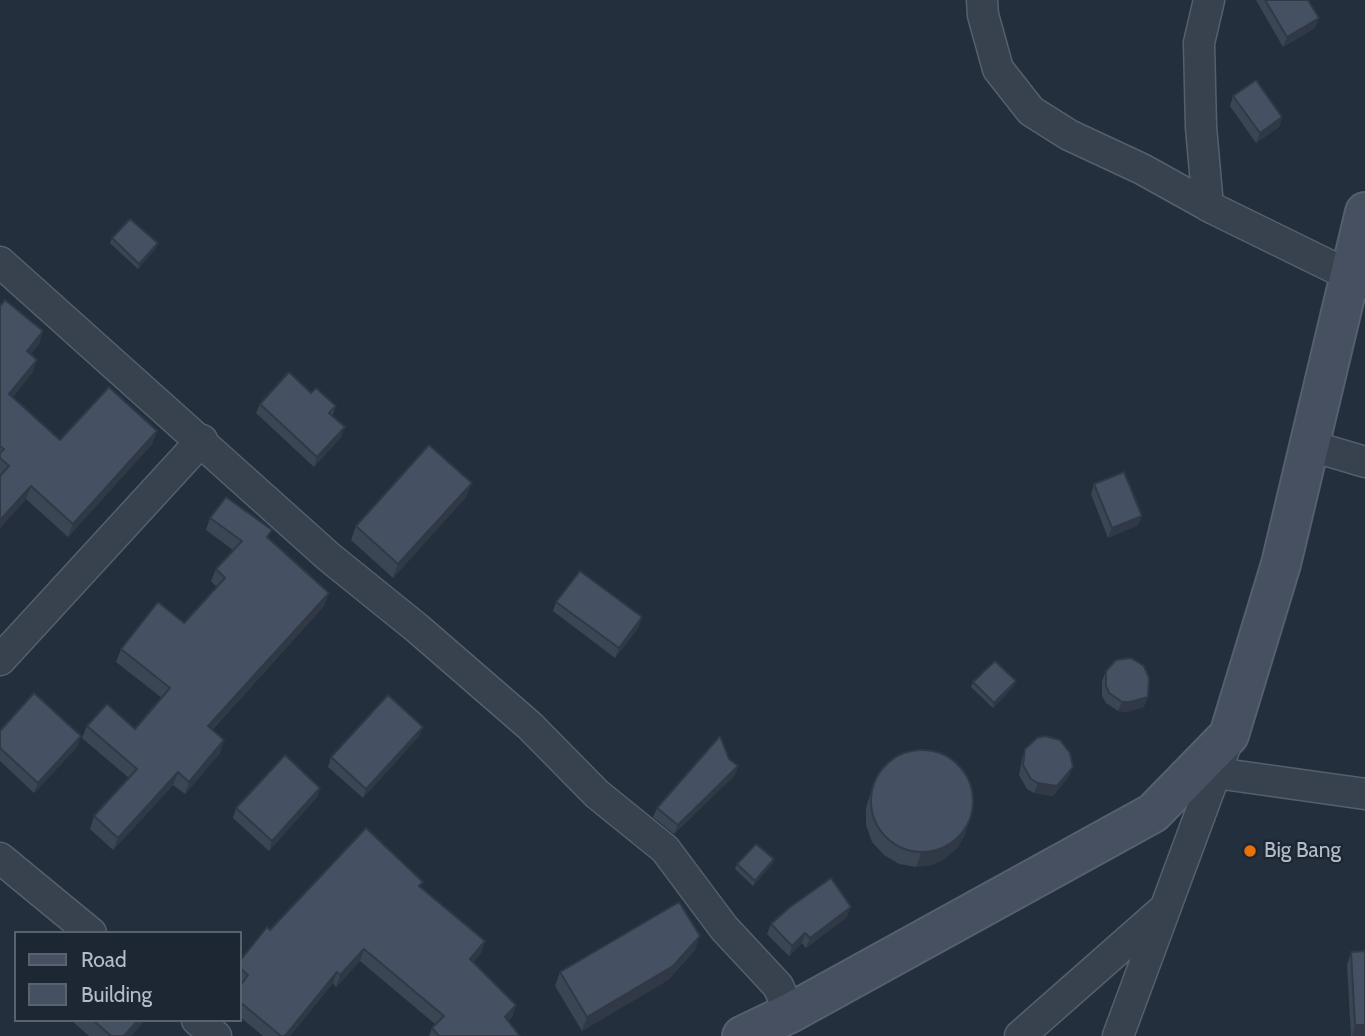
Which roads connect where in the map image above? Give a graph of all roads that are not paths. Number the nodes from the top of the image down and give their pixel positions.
1 (982, 0) edge
2 (1209, 0) edge
3 (1208, 206) junction
4 (1365, 212) edge
5 (0, 262) edge
6 (1357, 279) edge
7 (202, 440) junction
8 (1308, 446) junction
9 (1365, 462) edge
10 (0, 660) edge
11 (1229, 735) junction
12 (1216, 773) junction
13 (1365, 794) edge
14 (0, 858) edge
15 (1166, 907) junction
16 (89, 931) edge
17 (790, 1013) junction
18 (199, 1022) edge
19 (216, 1036) edge
20 (742, 1036) edge
21 (1020, 1036) edge
22 (1118, 1036) edge

1 - 3 street
2 - 3 street
3 - 6 street
4 - 6 street
5 - 7 street
6 - 8 street
7 - 10 street
7 - 17 street
8 - 9 street
8 - 11 street
11 - 12 street
11 - 17 street
12 - 13 street
12 - 15 street
14 - 16 street
15 - 21 street
15 - 22 street
17 - 20 street
18 - 19 street

